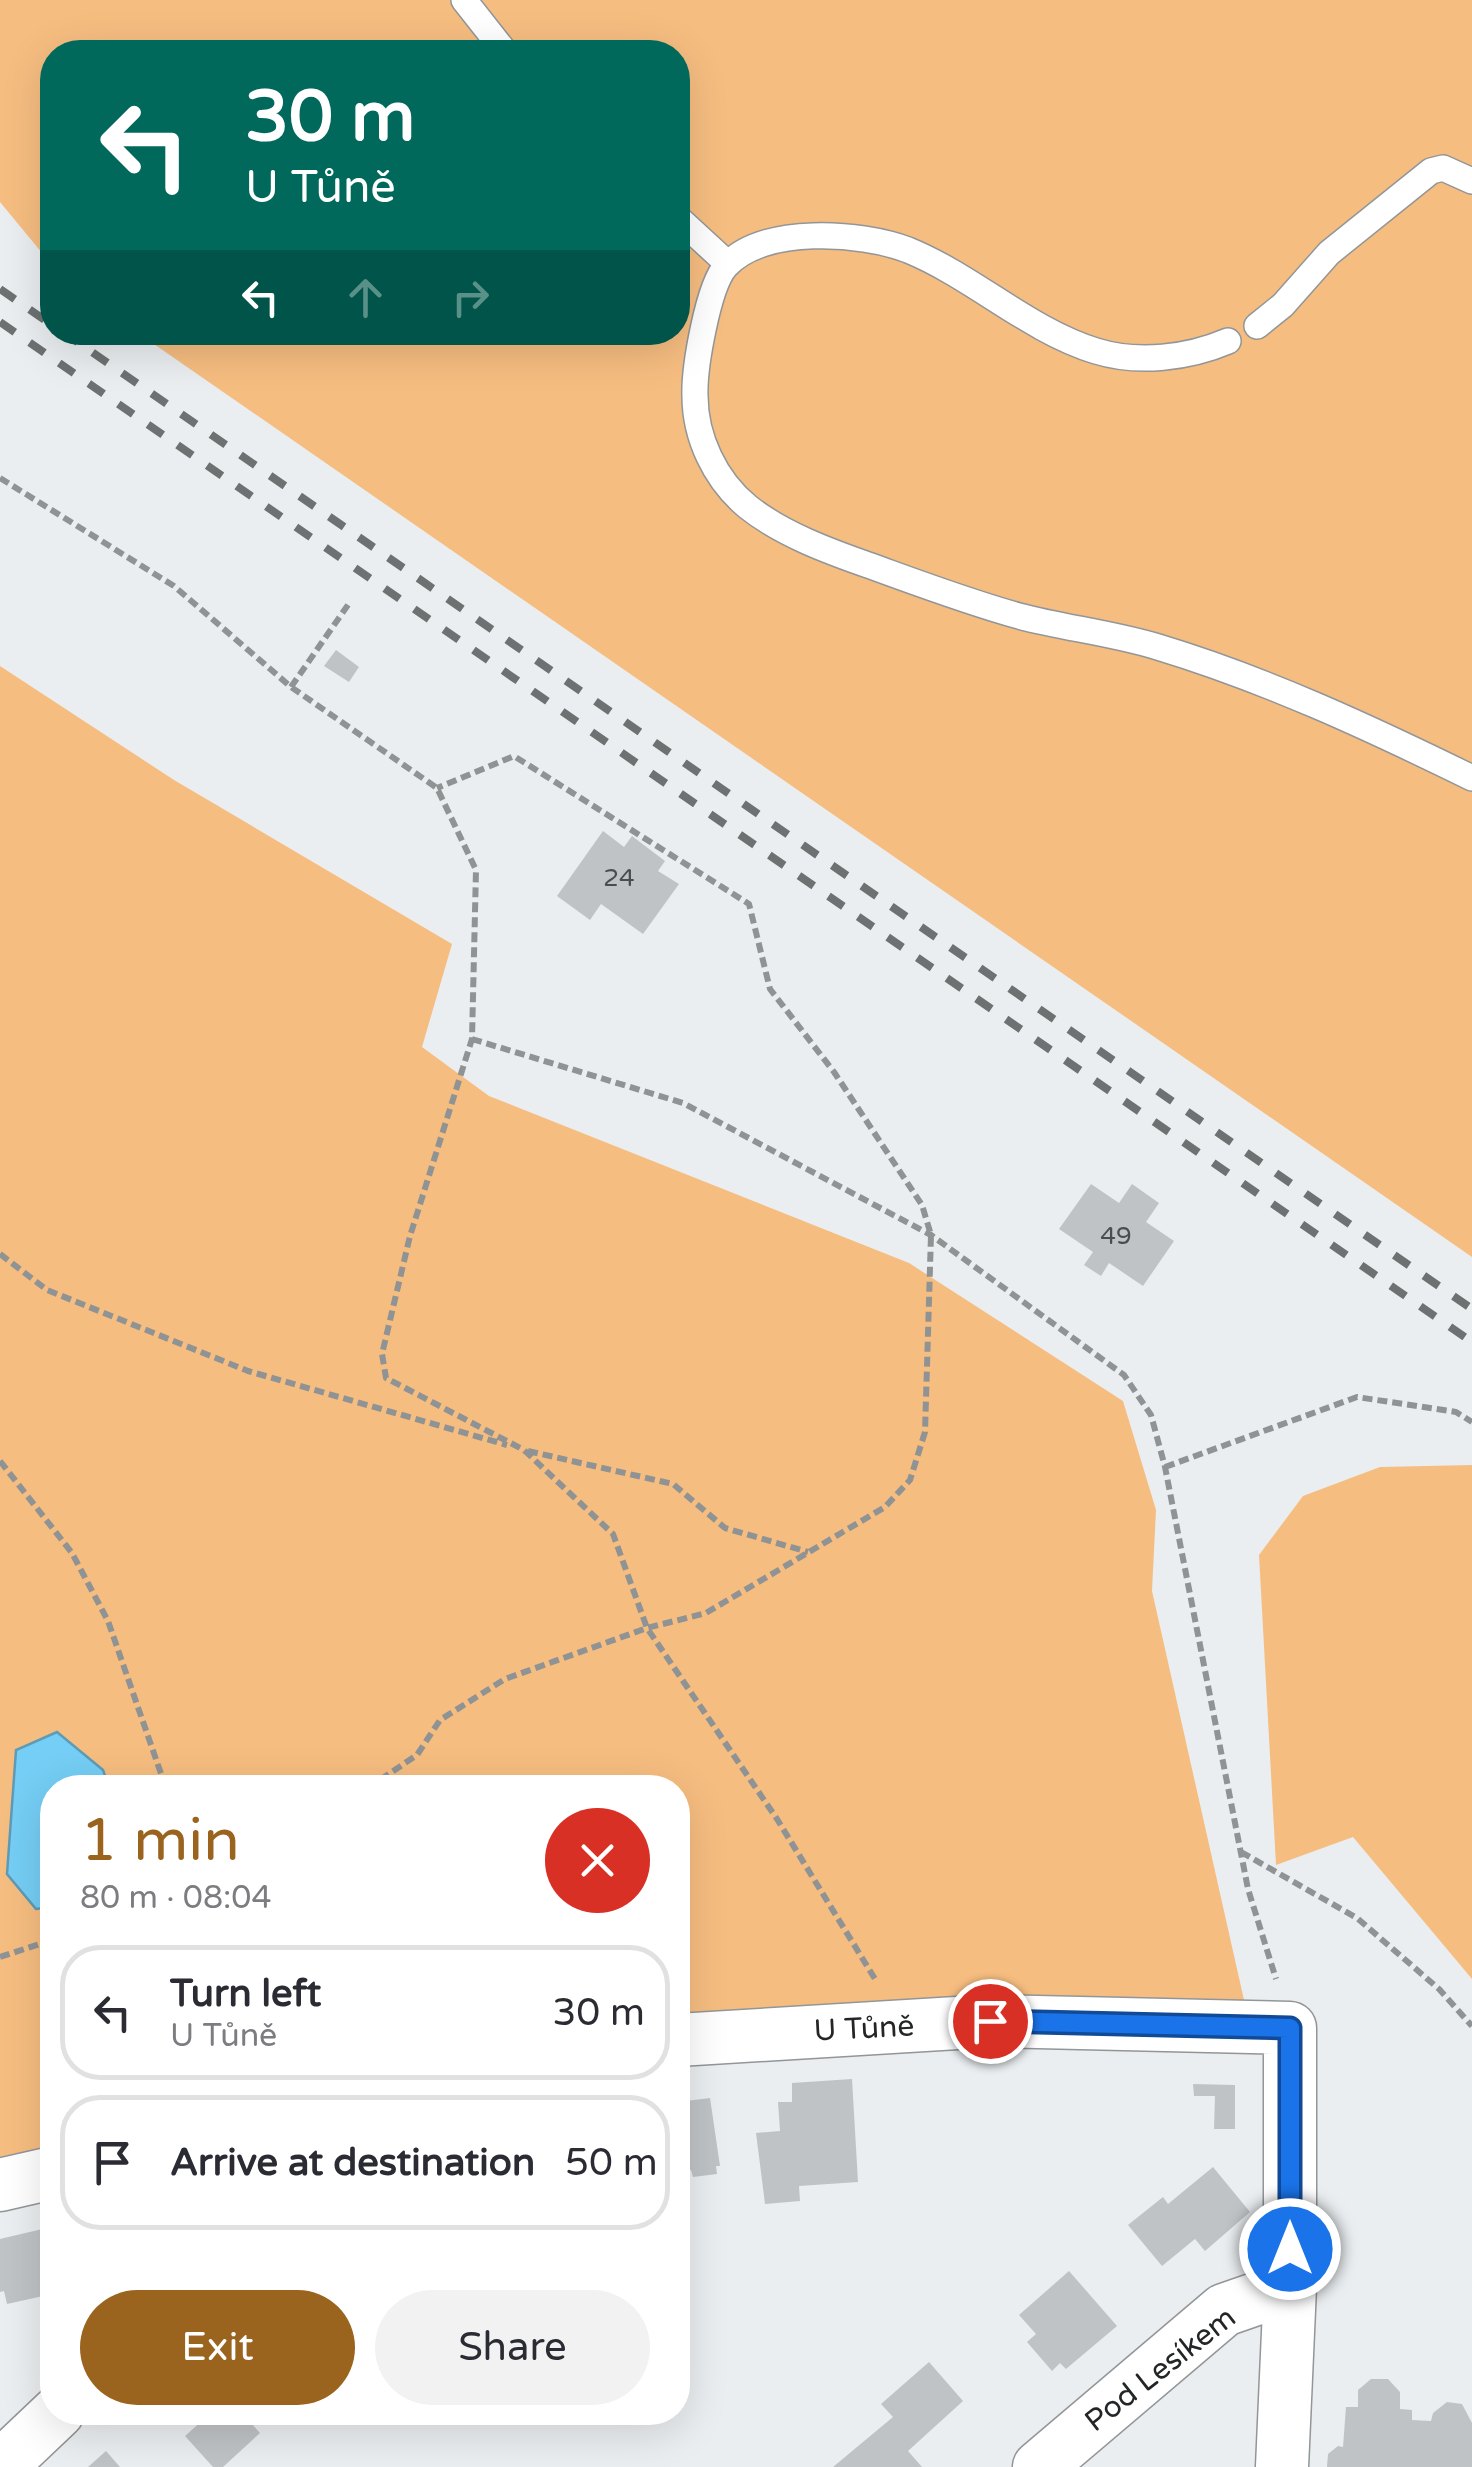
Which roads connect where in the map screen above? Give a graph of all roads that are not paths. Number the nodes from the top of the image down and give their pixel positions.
1 (464, 0) edge
2 (496, 40) edge
3 (1472, 181) edge
4 (690, 229) edge
5 (728, 264) junction
6 (1257, 326) dead end
7 (1228, 342) dead end
8 (1472, 778) edge
9 (690, 2039) edge
10 (40, 2175) edge
11 (0, 2185) edge
12 (1290, 2287) junction
13 (44, 2425) edge
14 (0, 2467) edge
15 (1039, 2467) edge
16 (1282, 2467) edge

1 - 2 lane
3 - 6 lane
4 - 5 lane
5 - 7 lane
5 - 8 lane
9 - 12 street, U Tůně
10 - 11 street
12 - 15 street, Pod Lesíkem
12 - 16 street
13 - 14 street

